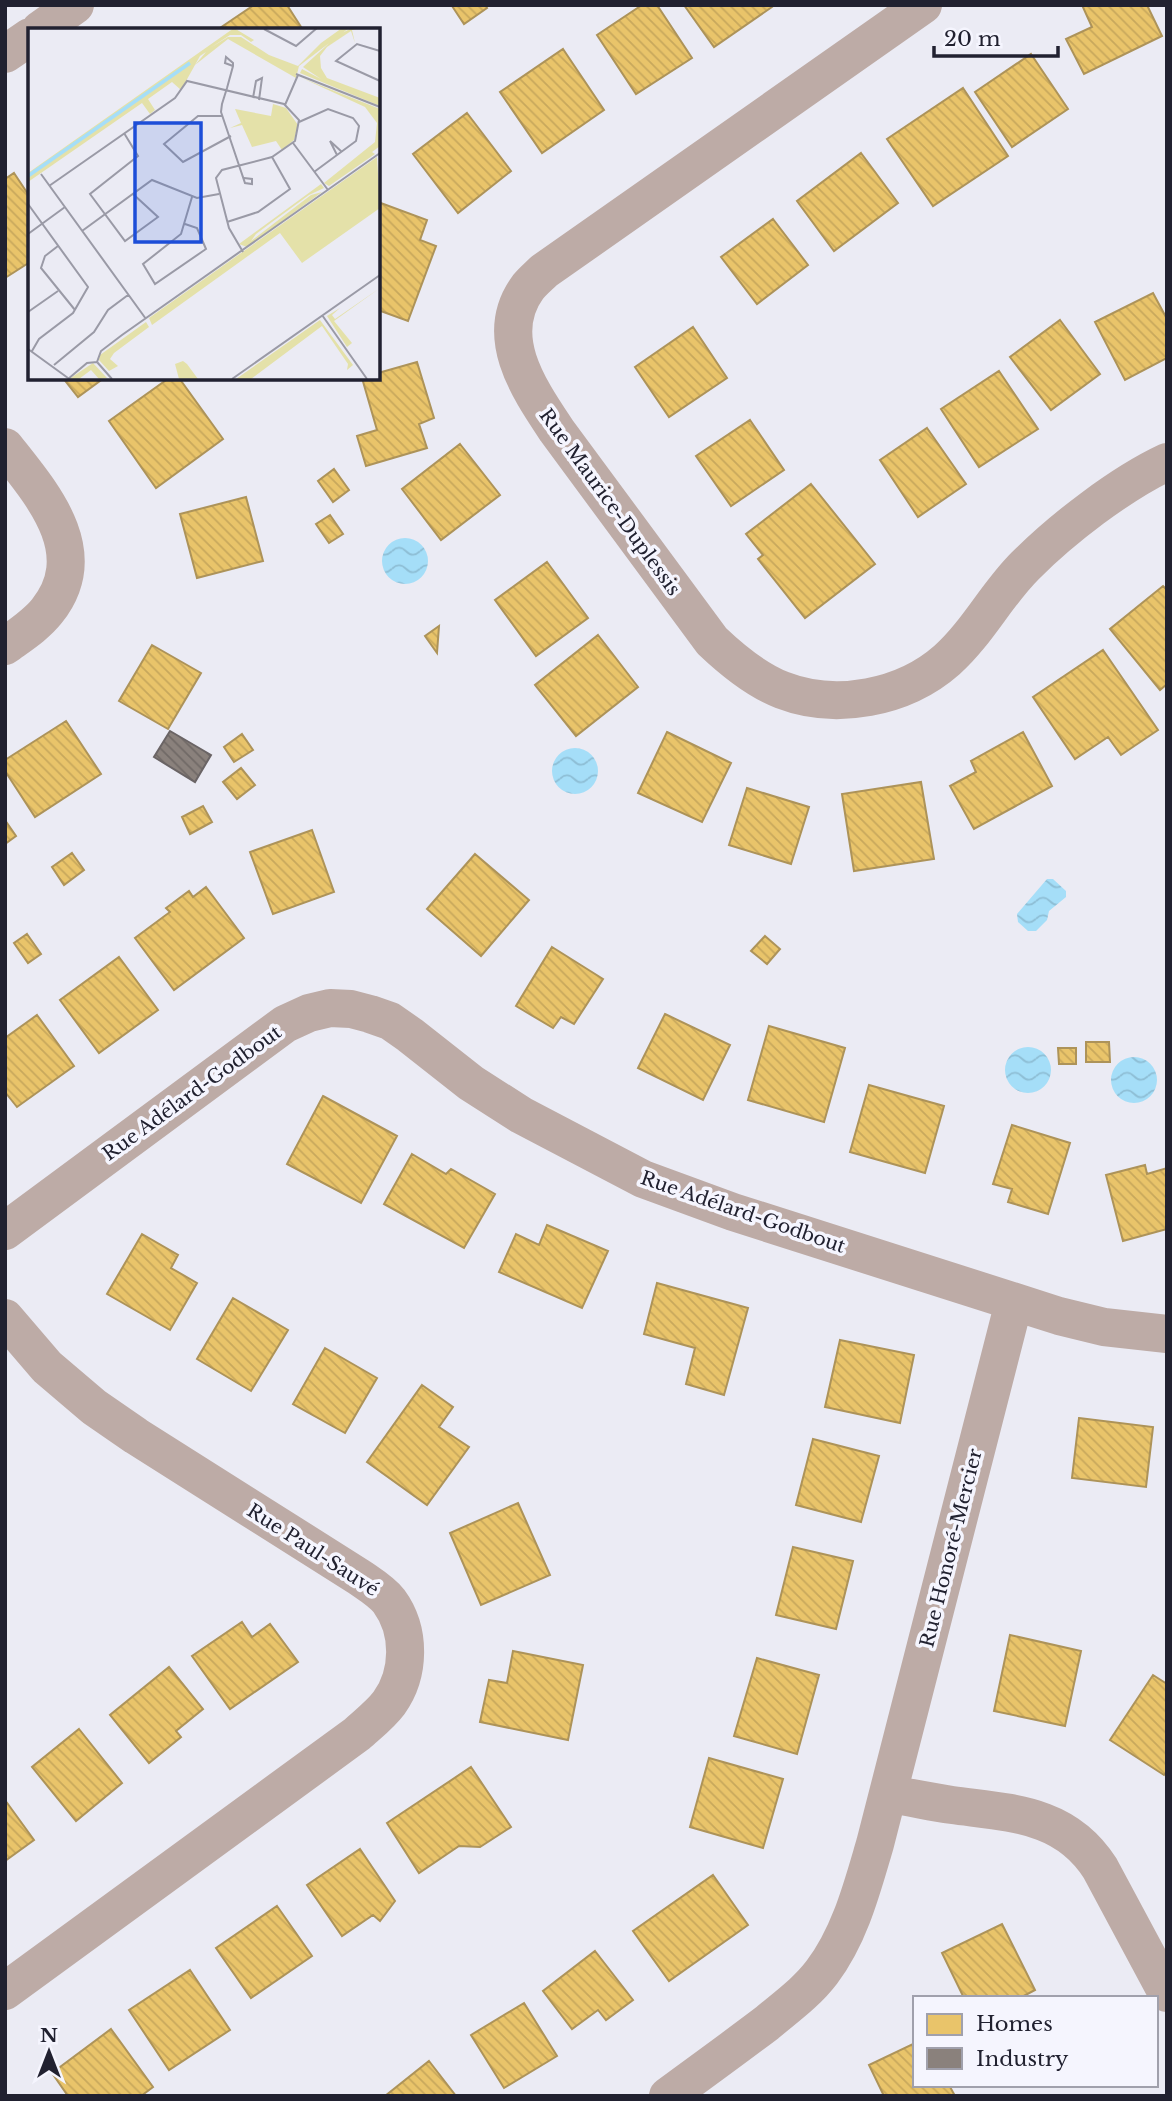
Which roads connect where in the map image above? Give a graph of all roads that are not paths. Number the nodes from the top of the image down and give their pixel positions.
1 (75, 5) edge
2 (923, 5) edge
3 (43, 28) edge
4 (28, 38) edge
5 (5, 54) edge
6 (5, 447) edge
7 (1167, 462) edge
8 (5, 646) edge
9 (5, 1231) edge
10 (1014, 1302) junction
11 (5, 1318) edge
12 (1167, 1334) edge
13 (888, 1794) junction
14 (5, 1991) edge
15 (1167, 1993) edge
16 (668, 2096) edge

1 - 3 street
2 - 7 street, Rue Maurice-Duplessis
4 - 5 street
6 - 8 street
9 - 10 street, Rue Adélard-Godbout
10 - 12 street, Rue Adélard-Godbout
10 - 13 street, Rue Honoré-Mercier
11 - 14 street, Rue Paul-Sauvé
13 - 15 street
13 - 16 street, Rue Honoré-Mercier

